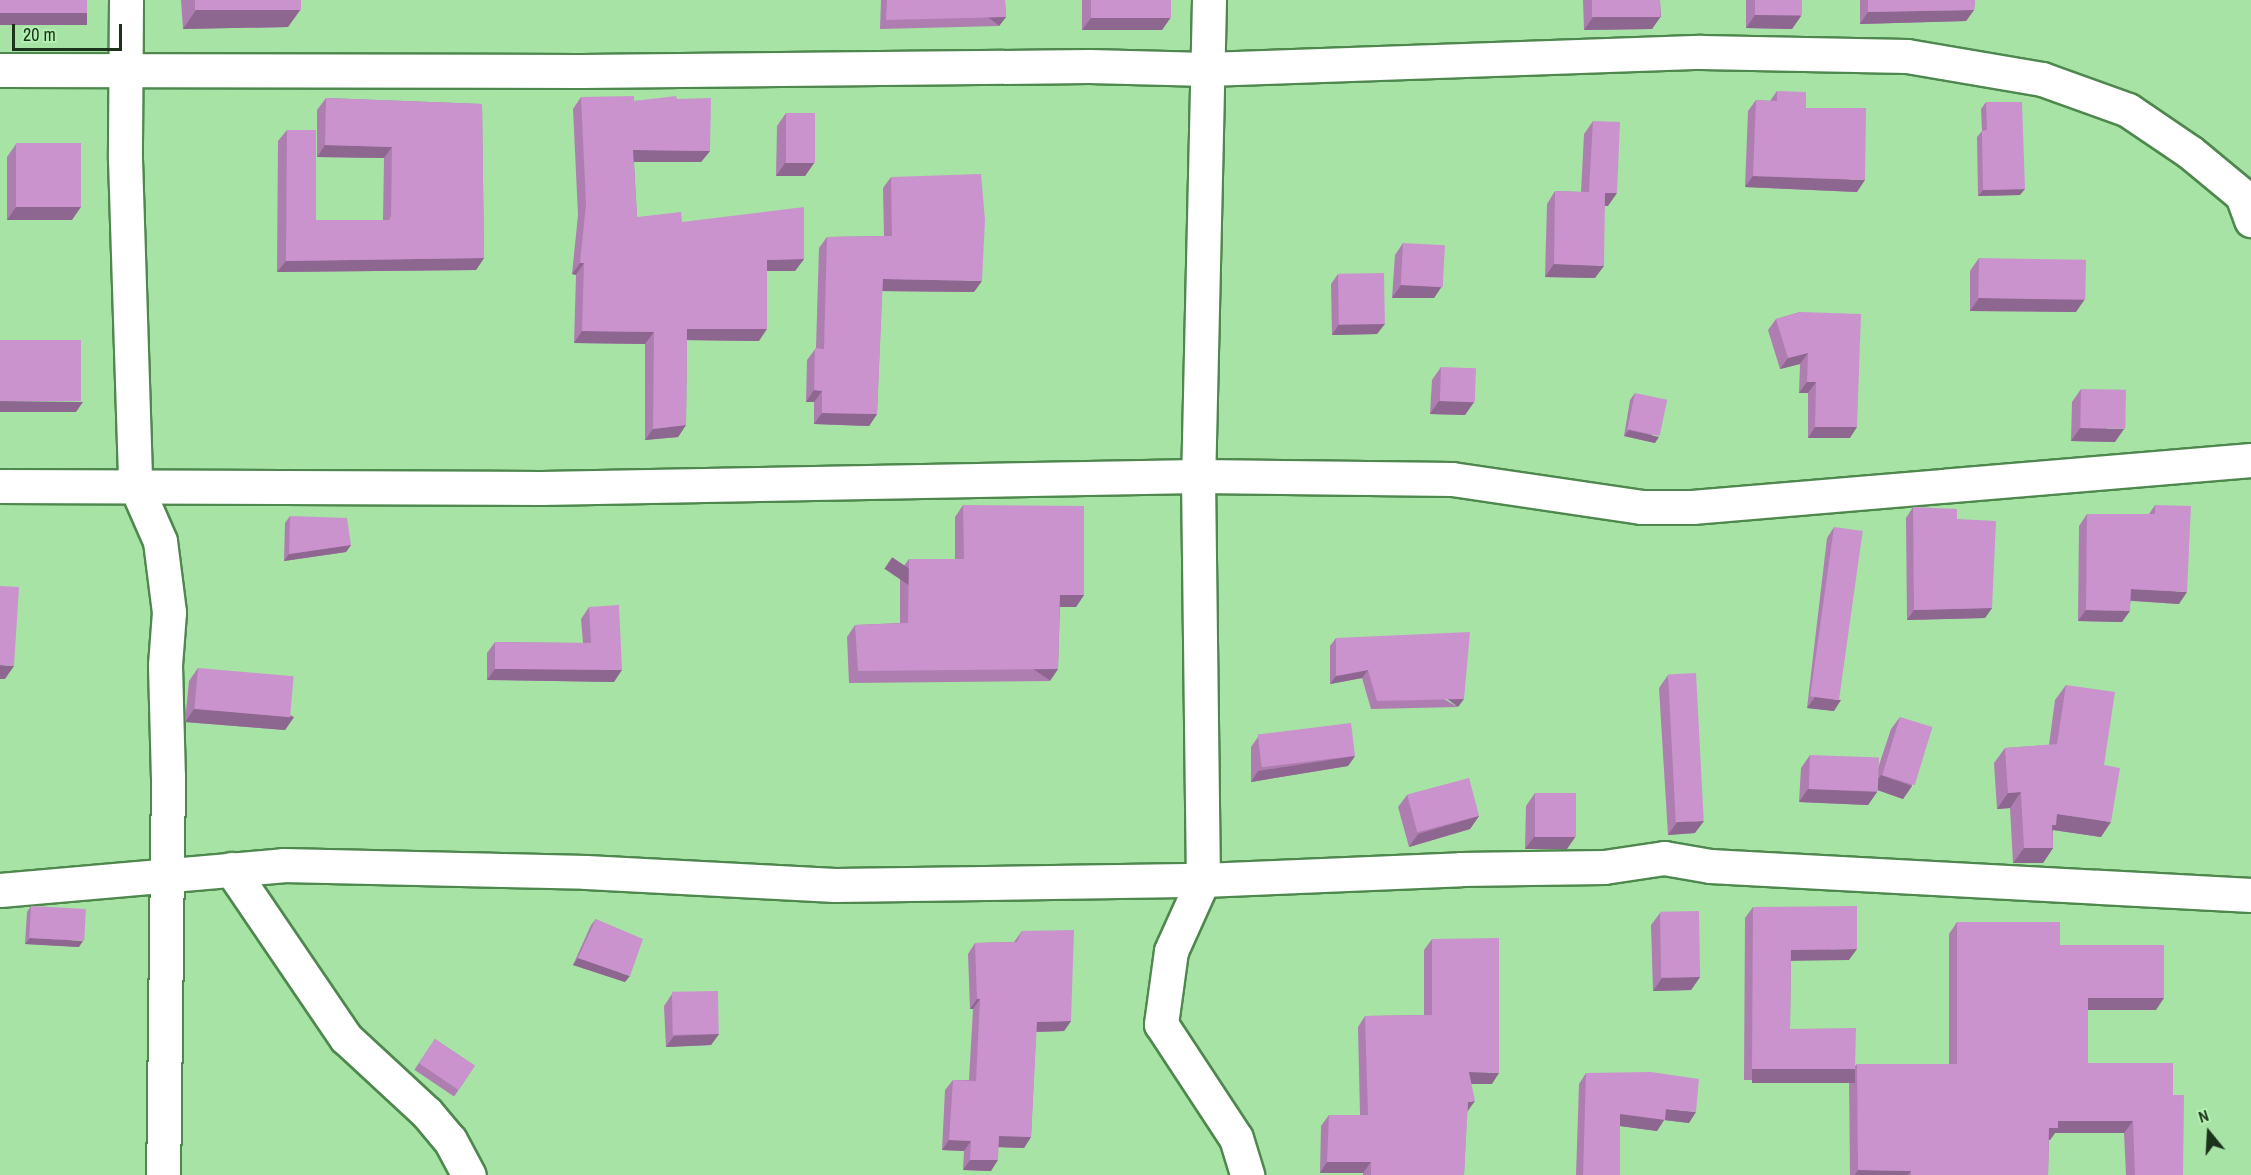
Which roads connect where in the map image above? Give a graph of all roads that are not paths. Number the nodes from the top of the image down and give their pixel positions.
1 (126, 0) edge
2 (1209, 0) edge
3 (124, 69) junction
4 (1207, 69) junction
5 (0, 70) edge
6 (2251, 220) edge
7 (2251, 460) edge
8 (1198, 476) junction
9 (135, 484) junction
10 (0, 486) edge
11 (231, 869) junction
12 (168, 874) junction
13 (1203, 880) junction
14 (0, 890) edge
15 (2251, 895) edge
16 (163, 1175) edge
17 (469, 1175) edge
18 (1247, 1175) edge

1 - 3 street
2 - 4 street
3 - 4 street
3 - 5 street
3 - 9 street
4 - 6 street
4 - 8 street
7 - 8 street
8 - 9 street
8 - 13 street
9 - 10 street
9 - 12 street
11 - 12 street
11 - 13 street
11 - 17 street
12 - 14 street
12 - 16 street
13 - 15 street
13 - 18 street

